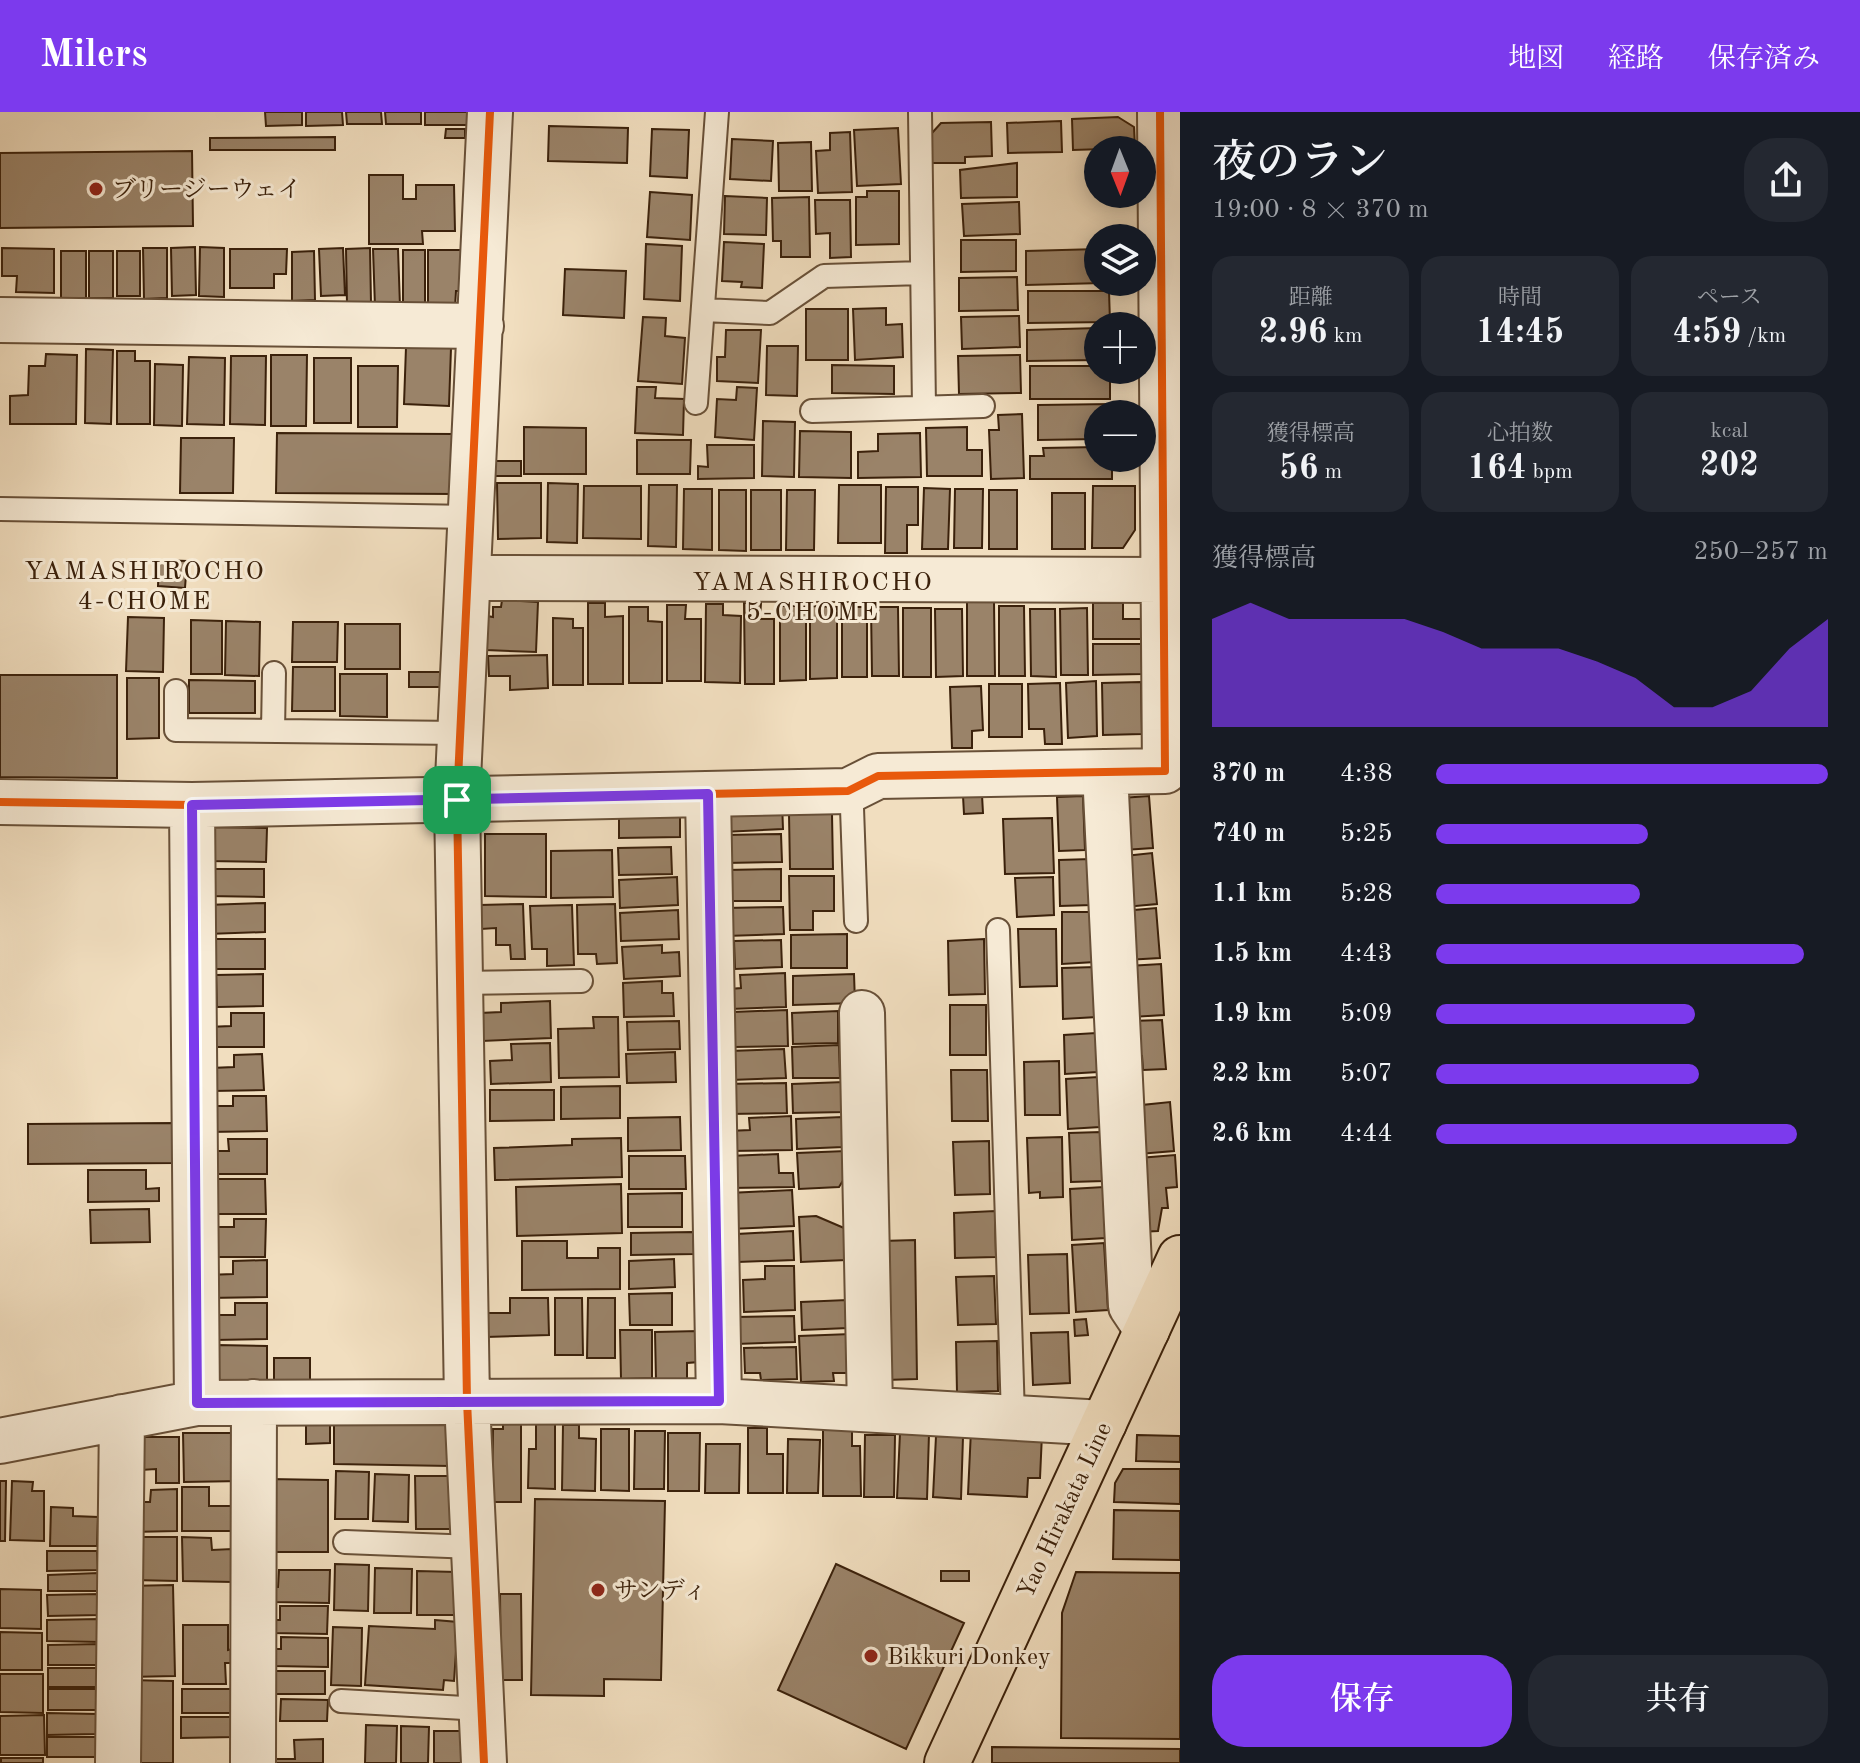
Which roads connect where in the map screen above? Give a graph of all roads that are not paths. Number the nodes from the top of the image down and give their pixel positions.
1 (490, 112) edge
2 (717, 112) edge
3 (920, 112) edge
4 (1160, 112) edge
5 (922, 273) junction
6 (703, 310) junction
7 (0, 320) edge
8 (481, 326) junction
9 (696, 403) dead end
10 (983, 406) dead end
11 (924, 407) junction
12 (812, 411) dead end
13 (0, 509) edge
14 (471, 517) junction
15 (468, 578) junction
16 (1163, 580) junction
17 (274, 673) dead end
18 (176, 691) dead end
19 (273, 731) junction
20 (460, 733) junction
21 (1105, 772) junction
22 (848, 791) junction
23 (708, 794) junction
24 (457, 800) junction
25 (0, 802) edge
26 (192, 805) junction
27 (856, 921) dead end
28 (998, 930) dead end
29 (581, 981) dead end
30 (460, 983) junction
31 (862, 1013) dead end
32 (1180, 1258) edge
33 (1147, 1330) junction
34 (467, 1401) junction
35 (719, 1401) junction
36 (254, 1402) junction
37 (197, 1403) junction
38 (870, 1409) junction
39 (122, 1417) junction
40 (1013, 1417) junction
41 (1104, 1423) junction
42 (0, 1441) edge
43 (345, 1542) dead end
44 (474, 1547) junction
45 (341, 1701) dead end
46 (482, 1709) junction
47 (118, 1763) edge
48 (253, 1763) edge
49 (484, 1763) edge
50 (947, 1763) edge

1 - 8 street
2 - 6 lane
3 - 5 lane
4 - 16 street
5 - 6 lane
5 - 11 lane
6 - 9 lane
7 - 8 street
8 - 14 street
10 - 11 lane
11 - 12 lane
13 - 14 lane
14 - 15 street
15 - 16 street
15 - 20 street
16 - 21 street
17 - 19 lane
18 - 19 lane
19 - 20 lane
20 - 24 street
21 - 22 street
21 - 33 street
22 - 23 street
22 - 27 lane
23 - 24 street
23 - 35 street
24 - 26 street
24 - 30 street
25 - 26 street
26 - 37 street
28 - 40 lane
29 - 30 lane
30 - 34 street
31 - 38 street
32 - 33 main road, Yao Hirakata Line
33 - 41 main road, Yao Hirakata Line
34 - 35 street
34 - 36 street
34 - 44 street
35 - 38 street
36 - 37 street
36 - 48 street
37 - 39 street
38 - 40 street
39 - 42 street
39 - 47 street
40 - 41 street
41 - 50 main road, Yao Hirakata Line
43 - 44 lane
44 - 46 street
45 - 46 lane
46 - 49 street

